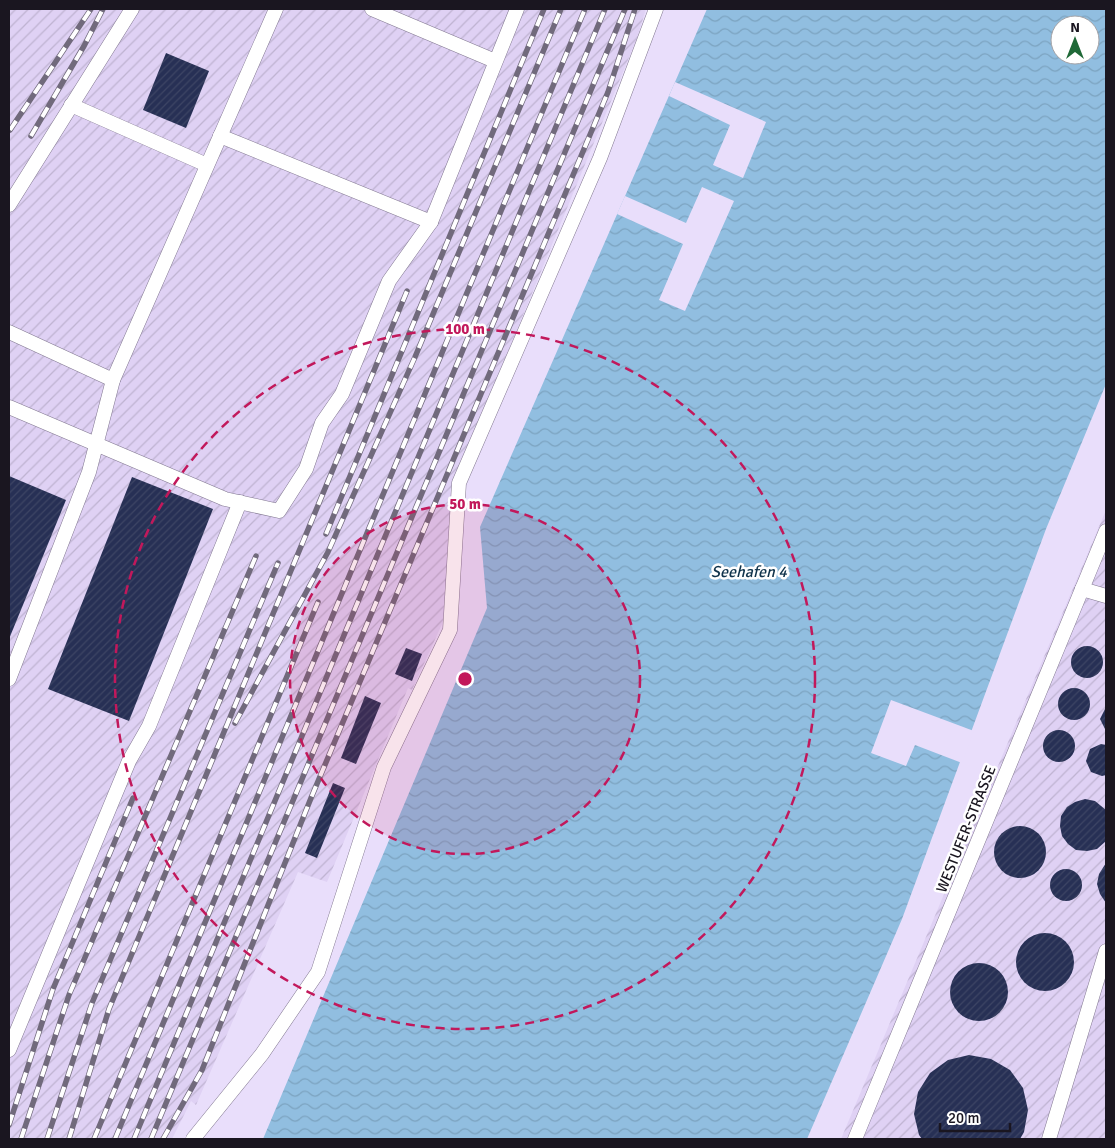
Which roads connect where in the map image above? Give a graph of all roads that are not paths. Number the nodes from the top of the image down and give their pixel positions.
1 (132, 9) edge
2 (276, 9) edge
3 (372, 9) edge
4 (518, 9) edge
5 (656, 9) edge
6 (495, 61) junction
7 (71, 105) junction
8 (220, 136) junction
9 (207, 165) junction
10 (9, 205) edge
11 (431, 222) junction
12 (9, 332) edge
13 (113, 380) junction
14 (9, 406) edge
15 (97, 444) junction
16 (240, 502) junction
17 (1106, 531) edge
18 (1082, 589) junction
19 (1106, 596) edge
20 (9, 679) edge
21 (1106, 952) edge
22 (9, 1050) edge
23 (193, 1139) edge
24 (855, 1139) edge
25 (1050, 1139) edge

1 - 7 lane
2 - 8 lane
3 - 6 lane
4 - 6 lane
5 - 23 lane
6 - 11 lane
7 - 9 lane
7 - 10 lane
8 - 9 lane
8 - 11 lane
9 - 13 lane
11 - 16 lane
12 - 13 lane
13 - 15 lane
14 - 15 lane
15 - 16 lane
15 - 20 lane
16 - 22 lane
17 - 18 lane, WESTUFER-STRASSE
18 - 19 lane
18 - 24 lane, WESTUFER-STRASSE
21 - 25 lane

